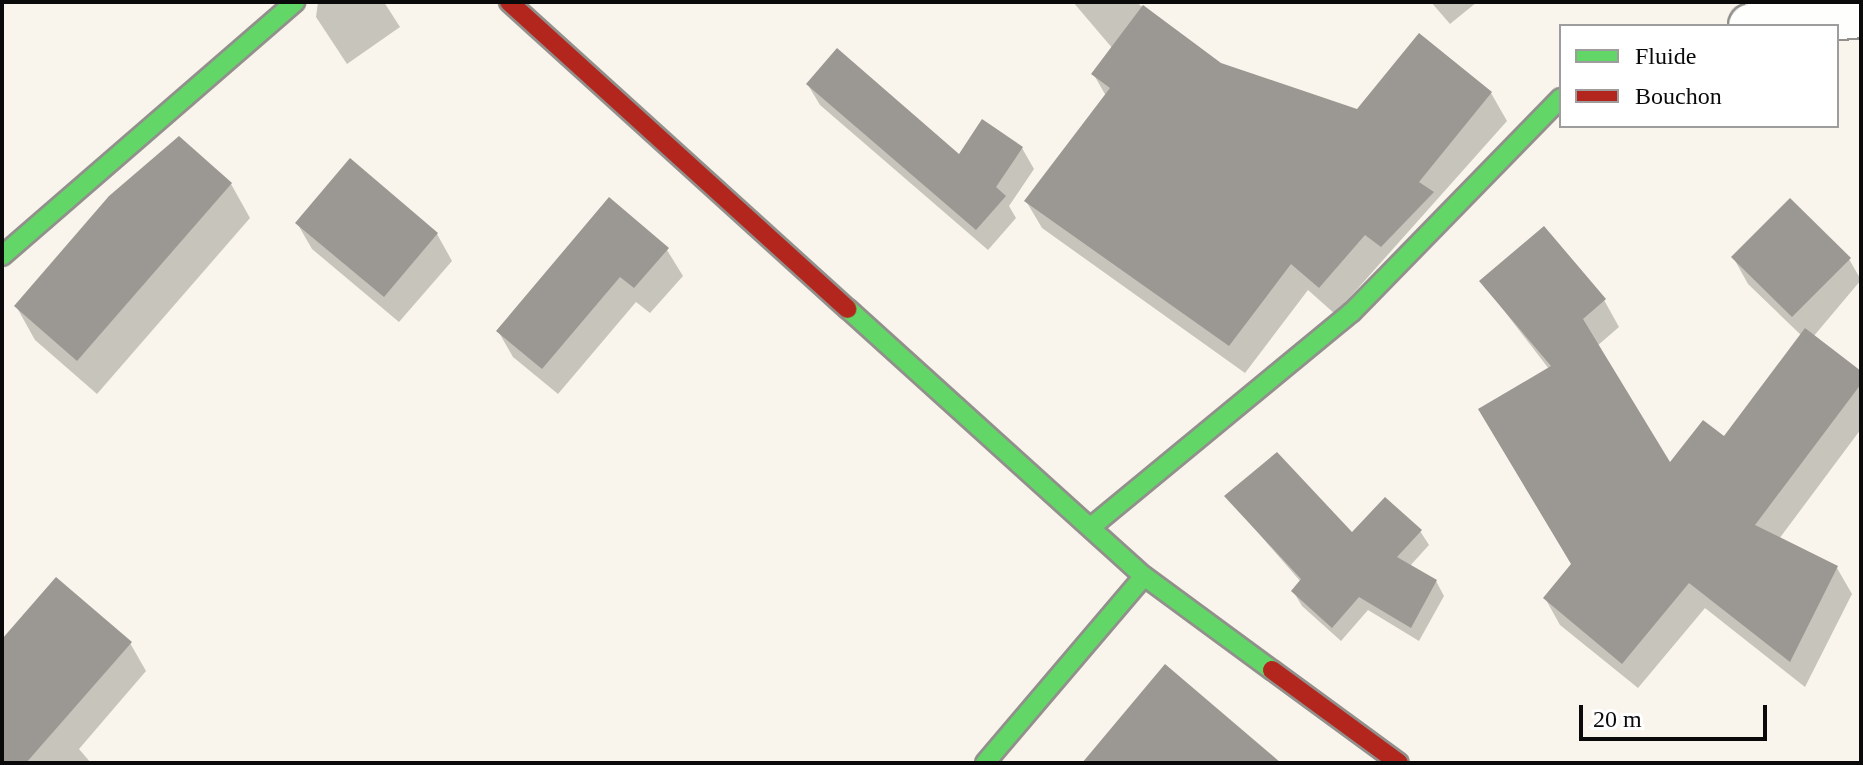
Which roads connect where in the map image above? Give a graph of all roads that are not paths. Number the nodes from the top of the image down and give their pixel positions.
1 (295, 2) edge
2 (509, 2) edge
3 (1861, 15) edge
4 (1771, 24) edge
5 (1559, 100) edge
6 (2, 256) edge
7 (1091, 527) junction
8 (1144, 576) junction
9 (985, 763) edge
10 (1399, 763) edge

1 - 6 street
2 - 7 street
3 - 4 street
5 - 7 street
7 - 8 street
8 - 9 street
8 - 10 street

